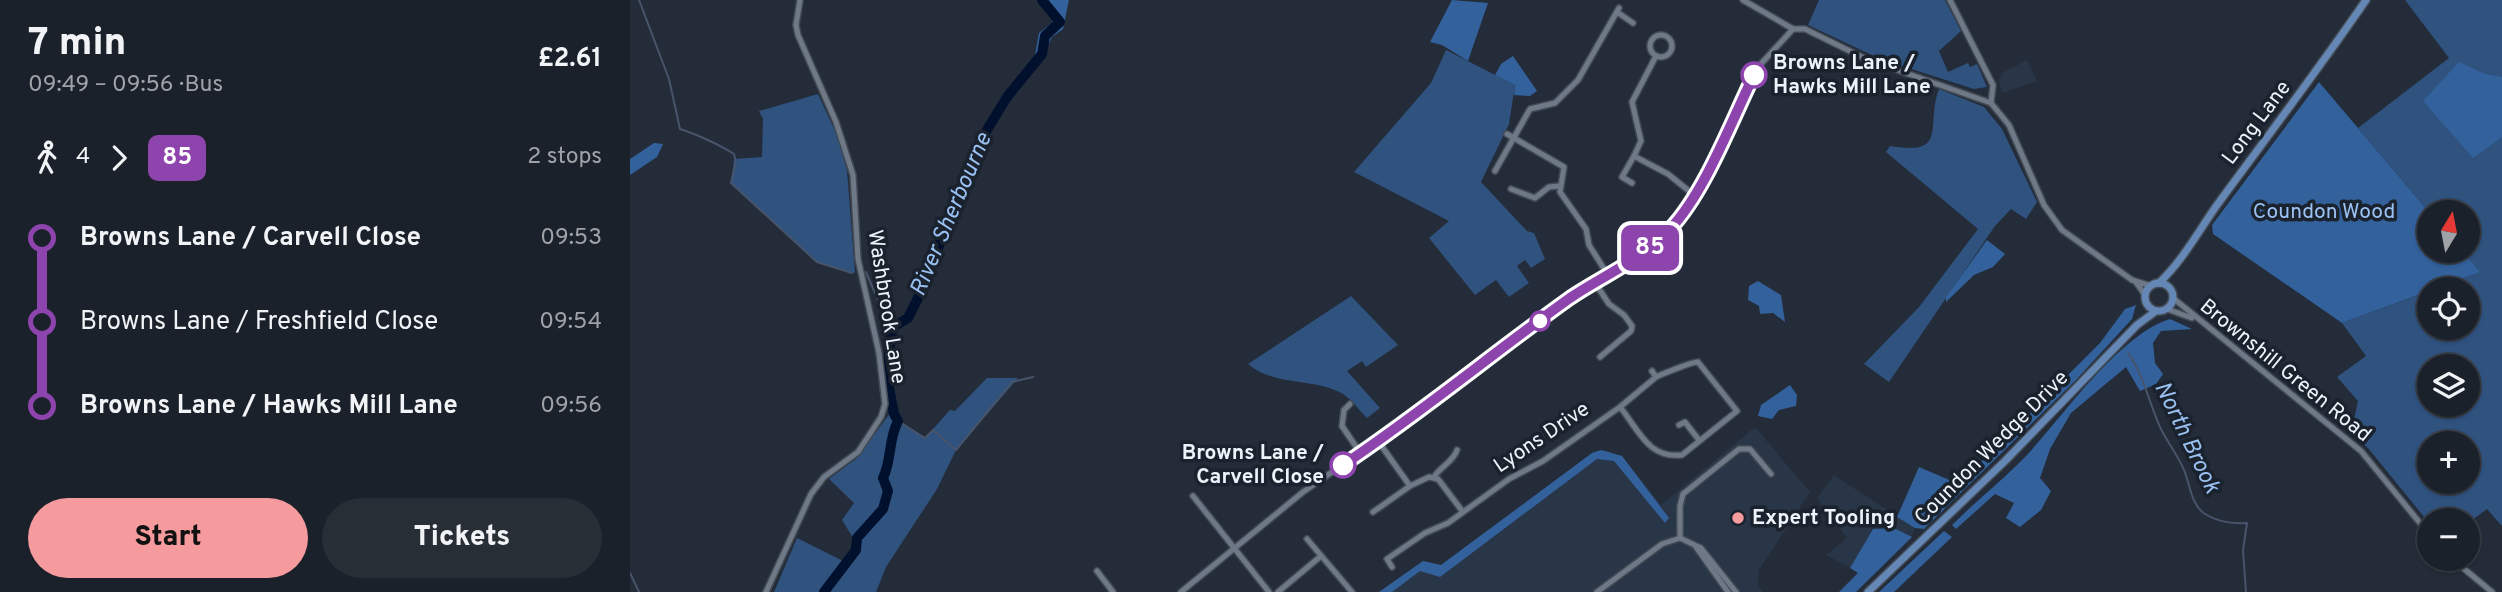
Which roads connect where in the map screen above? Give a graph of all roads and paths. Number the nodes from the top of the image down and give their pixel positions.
1 (800, 0) edge
2 (1743, 0) edge
3 (1950, 0) edge
4 (2366, 0) edge
5 (1633, 23) dead end
6 (1793, 29) junction
7 (1656, 56) junction
8 (1991, 103) junction
9 (1507, 134) dead end
10 (1515, 138) junction
11 (1634, 156) junction
12 (1495, 171) dead end
13 (1632, 183) dead end
14 (1559, 186) junction
15 (1511, 189) dead end
16 (1694, 195) junction
17 (2176, 267) junction
18 (1608, 275) junction
19 (2136, 282) junction
20 (1595, 283) junction
21 (2159, 283) junction
22 (2151, 286) junction
23 (2170, 289) junction
24 (2145, 298) junction
25 (2173, 298) junction
26 (2167, 309) junction
27 (2157, 311) junction
28 (2199, 321) junction
29 (2137, 325) junction
30 (1600, 357) dead end
31 (1350, 404) dead end
32 (1620, 407) junction
33 (1684, 422) dead end
34 (1699, 440) junction
35 (1378, 441) junction
36 (1361, 454) junction
37 (1462, 459) dead end
38 (1771, 474) dead end
39 (1434, 477) junction
40 (1410, 486) junction
41 (1192, 496) dead end
42 (1373, 512) dead end
43 (1463, 512) junction
44 (2417, 520) edge
45 (1680, 538) junction
46 (1307, 539) dead end
47 (1416, 540) junction
48 (1691, 542) junction
49 (1234, 548) junction
50 (1421, 548) dead end
51 (1382, 552) dead end
52 (1321, 556) junction
53 (1387, 559) junction
54 (1392, 567) dead end
55 (1097, 571) dead end
56 (2467, 571) edge
57 (1350, 589) edge
58 (766, 592) edge
59 (1113, 592) edge
60 (1181, 592) edge
61 (1269, 592) edge
62 (1278, 592) edge
63 (1342, 592) edge
64 (1597, 592) edge
65 (1728, 592) edge
66 (1737, 592) edge
67 (1868, 592) edge
68 (2492, 592) edge

1 - 58 street, Washbrook Lane
2 - 6 street
3 - 8 street
4 - 17 main road, Long Lane
5 - 10 street
6 - 8 street
6 - 16 street
7 - 7 street
7 - 11 street
8 - 19 street
9 - 10 street
10 - 12 street
10 - 14 street
11 - 13 street
11 - 16 street
14 - 15 street
14 - 18 street
16 - 18 street
17 - 21 main road, Long Lane
17 - 23 main road, Long Lane
18 - 20 street
19 - 22 street
19 - 24 street
20 - 30 street
20 - 35 street
21 - 22 main road
21 - 23 main road
22 - 24 main road
23 - 25 main road
24 - 27 main road
24 - 29 main road, Coundon Wedge Drive
25 - 26 main road
25 - 28 street, Brownshill Green Road
26 - 27 main road
26 - 28 street
27 - 29 main road, Coundon Wedge Drive
28 - 44 street, Brownshill Green Road
29 - 67 main road, Coundon Wedge Drive
31 - 36 street
32 - 34 street, Lyons Drive
32 - 34 street, Lyons Drive
32 - 43 street, Lyons Drive
33 - 34 street
35 - 36 street
35 - 40 street
36 - 49 street
37 - 39 street, Lyons Drive
38 - 45 street
39 - 40 street, Lyons Drive
39 - 43 street
40 - 42 street, Lyons Drive
41 - 49 street
43 - 47 street, Lyons Drive
45 - 48 street
45 - 64 street
46 - 52 street
47 - 50 street
47 - 53 street, Lyons Drive
48 - 65 street
48 - 66 street
49 - 60 street
49 - 61 street
51 - 53 street
52 - 57 street
52 - 62 street
53 - 54 street
55 - 59 street
56 - 68 street
57 - 63 street

